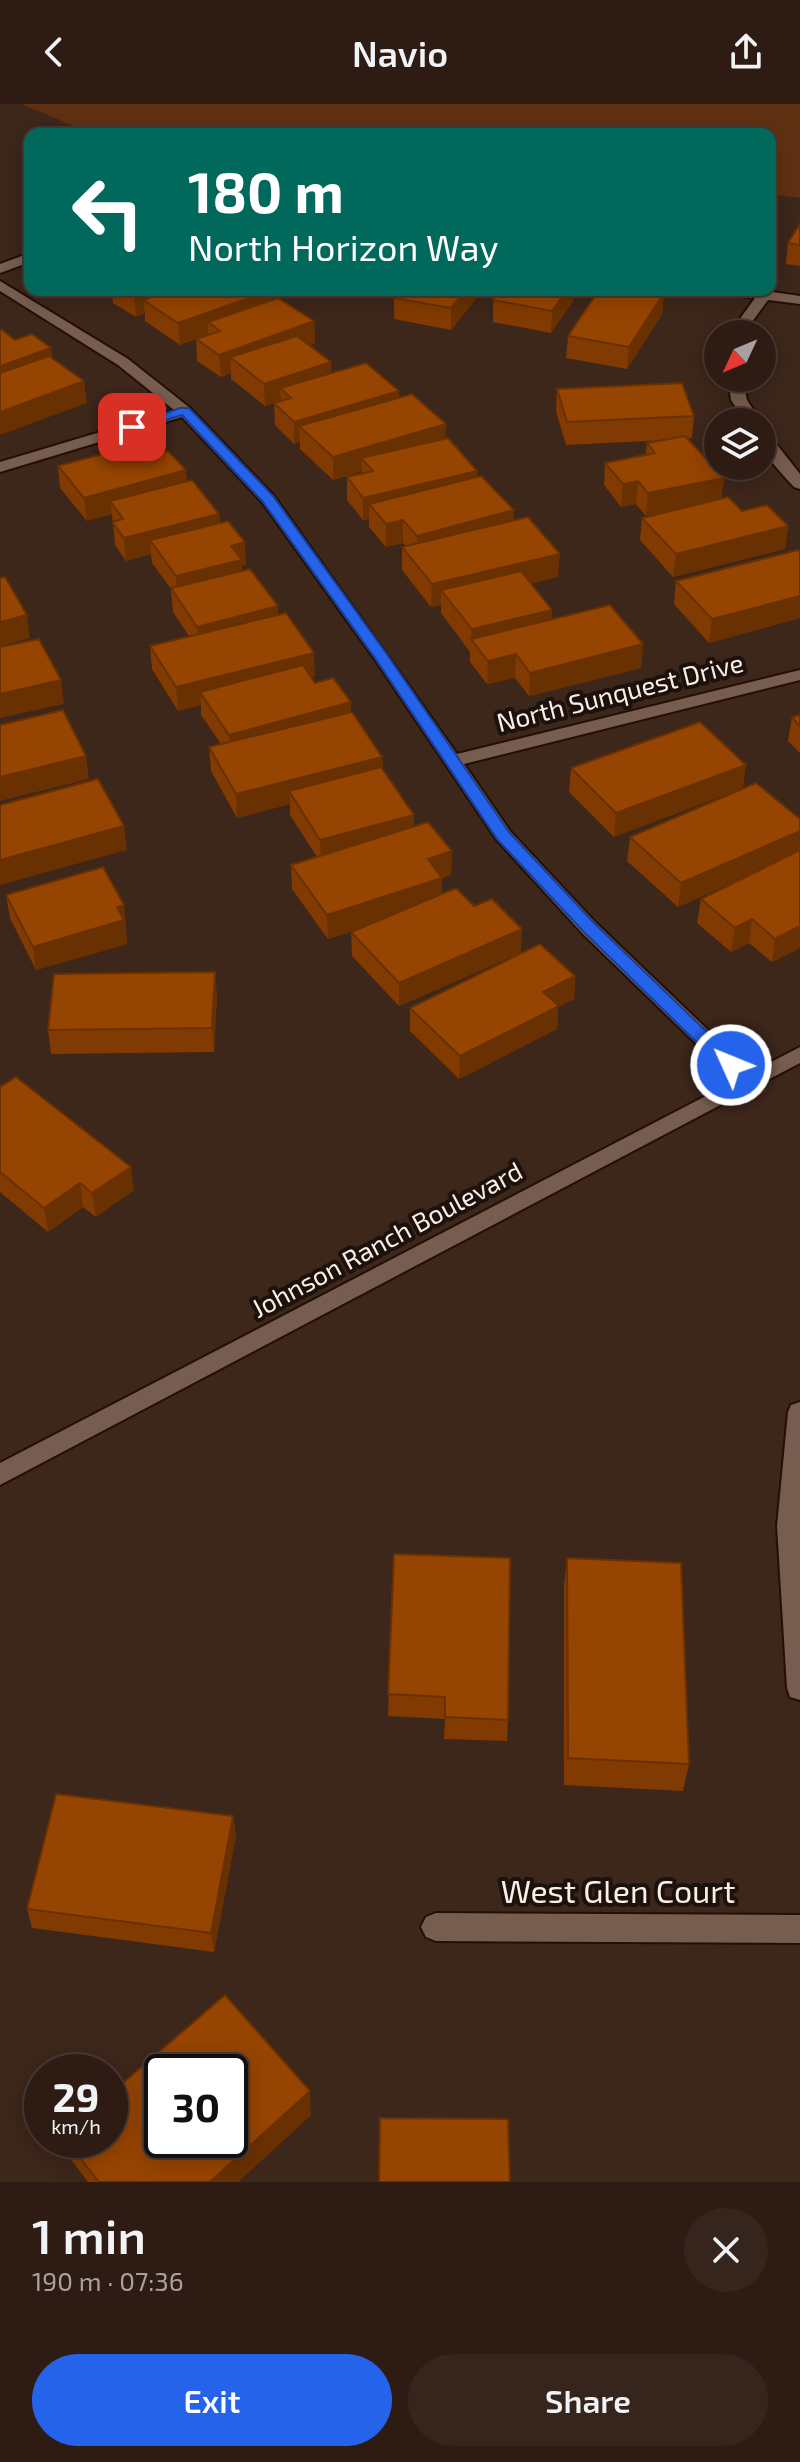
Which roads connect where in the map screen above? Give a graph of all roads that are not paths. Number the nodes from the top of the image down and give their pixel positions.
1 (24, 259) edge
2 (0, 269) edge
3 (0, 285) edge
4 (764, 296) joint
5 (800, 300) edge
6 (746, 320) edge
7 (185, 411) junction
8 (776, 457) edge
9 (0, 467) edge
10 (800, 484) edge
11 (800, 675) edge
12 (453, 761) junction
13 (800, 1054) edge
14 (749, 1082) junction
15 (800, 1412) edge
16 (0, 1475) edge
17 (800, 1688) edge
18 (436, 1927) dead end
19 (800, 1929) edge

1 - 2 street
3 - 7 street
4 - 5 street
4 - 6 street
7 - 9 street
7 - 12 street
8 - 10 street
11 - 12 street, North Sunquest Drive
12 - 14 street
13 - 14 street, Johnson Ranch Boulevard
14 - 16 street, Johnson Ranch Boulevard
15 - 17 street
18 - 19 street, West Glen Court

